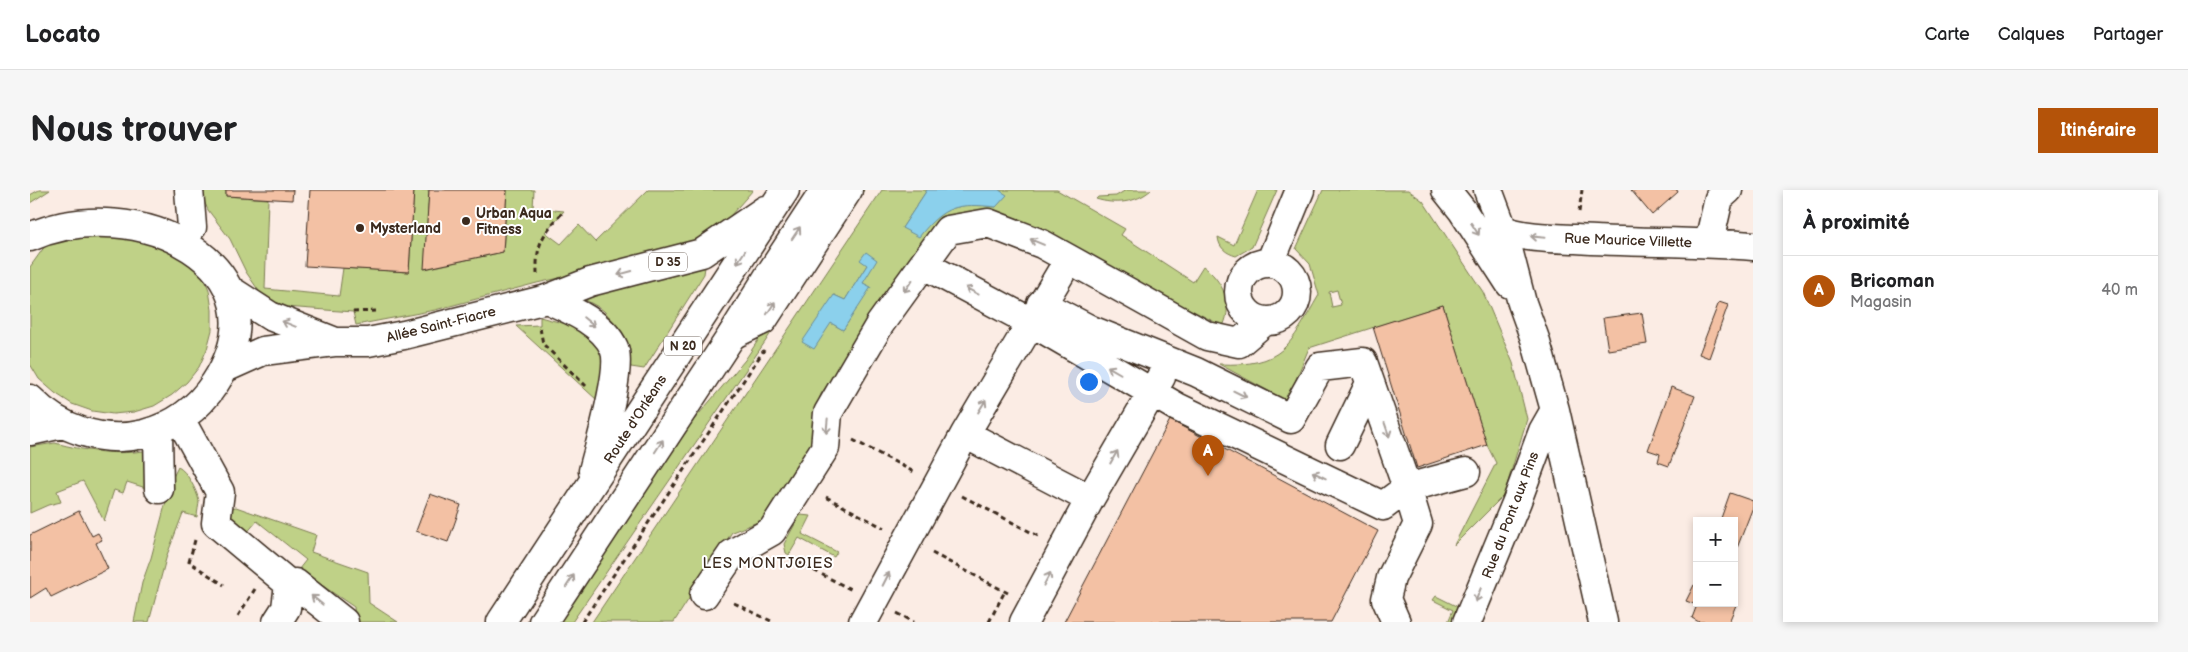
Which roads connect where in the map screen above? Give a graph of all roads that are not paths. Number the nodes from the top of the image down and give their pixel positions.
1 (190, 190) edge
2 (825, 190) edge
3 (848, 190) edge
4 (1300, 190) edge
5 (1446, 190) edge
6 (1488, 190) edge
7 (1728, 190) edge
8 (781, 196) edge
9 (192, 227) junction
10 (1503, 230) junction
11 (30, 236) edge
12 (1709, 242) junction
13 (1753, 246) edge
14 (1069, 259) junction
15 (1270, 263) junction
16 (924, 265) junction
17 (542, 291) junction
18 (233, 292) junction
19 (1522, 303) junction
20 (1036, 313) junction
21 (1265, 321) junction
22 (732, 336) junction
23 (334, 342) junction
24 (1170, 362) junction
25 (225, 368) junction
26 (1370, 383) junction
27 (1152, 392) junction
28 (30, 399) edge
29 (1555, 410) junction
30 (62, 424) junction
31 (169, 425) junction
32 (30, 431) edge
33 (965, 434) junction
34 (1340, 445) dead end
35 (1466, 472) dead end
36 (1407, 488) junction
37 (159, 489) dead end
38 (588, 491) junction
39 (1090, 499) junction
40 (288, 584) junction
41 (704, 594) dead end
42 (1029, 614) edge
43 (277, 622) edge
44 (344, 622) edge
45 (501, 622) edge
46 (543, 622) edge
47 (863, 622) edge
48 (1396, 622) edge
49 (1467, 622) edge
50 (1602, 622) edge

1 - 9 street
22 -> 2 street, N 20
22 -> 3 street
4 - 15 street
5 -> 19 street
6 - 10 street
7 - 12 street
8 -> 17 street, D 35
8 -> 38 street, Route d'Orléans / N 20
9 - 11 street
9 - 18 street
12 -> 10 street, Rue Maurice Villette
10 - 19 street
12 - 13 street, Rue Maurice Villette
14 -> 16 street
14 - 20 street
14 - 21 street
15 - 21 street
15 - 21 street
20 -> 16 street
16 -> 41 street
17 - 23 street, Allée Saint-Fiacre / D 35
17 -> 38 street
23 -> 18 street, Allée Saint-Fiacre / D 35
18 - 25 street
19 - 29 street
20 - 24 street
27 -> 20 street
33 -> 20 street
46 -> 22 street, N 20
23 - 25 street, Allée Saint-Fiacre / D 35
24 -> 26 street
24 - 27 street
25 - 31 street
26 - 34 street
26 -> 36 street
36 -> 27 street
39 -> 27 street
28 - 30 street
29 -> 49 street, Rue du Pont aux Pins
29 - 50 street
30 - 31 street
30 - 32 street
31 - 37 street
31 - 40 street
33 - 39 street
47 -> 33 street
35 - 36 street
36 - 48 street
38 - 45 street, Route d'Orléans / N 20
42 -> 39 street
40 - 43 street
44 -> 40 street

